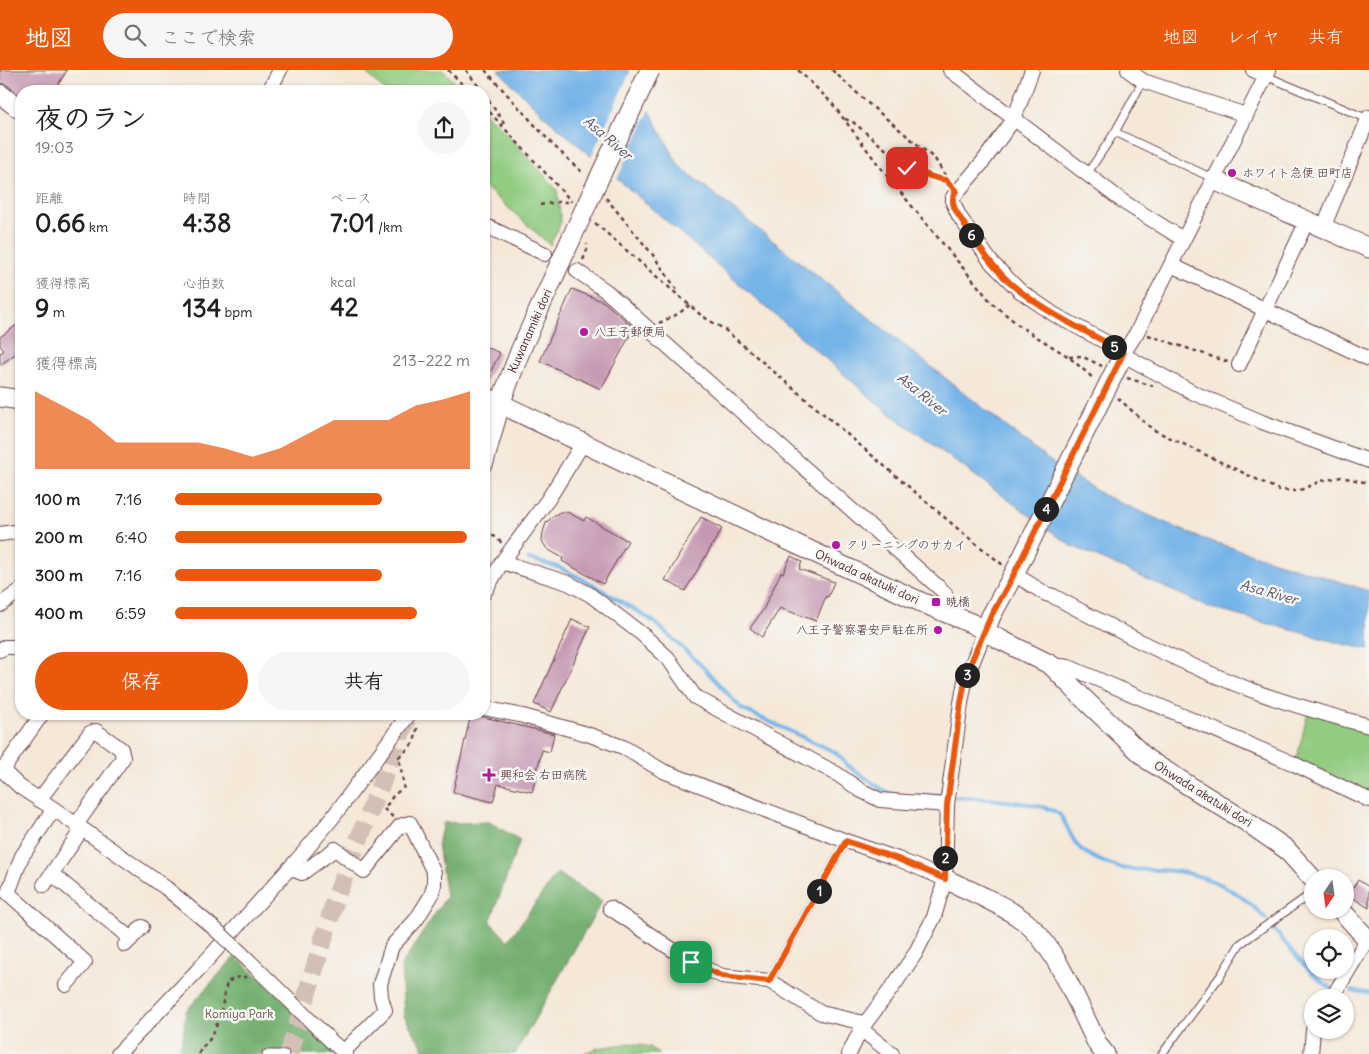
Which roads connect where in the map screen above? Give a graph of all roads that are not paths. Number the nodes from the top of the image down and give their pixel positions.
1 (280, 70) edge
2 (650, 70) edge
3 (950, 70) edge
4 (1032, 70) edge
5 (1128, 70) edge
6 (1263, 72) edge
7 (1143, 81) junction
8 (273, 85) edge
9 (0, 94) edge
10 (15, 105) edge
11 (1246, 115) junction
12 (1368, 118) edge
13 (1014, 119) junction
14 (1115, 132) junction
15 (1087, 174) junction
16 (1214, 180) junction
17 (1315, 224) junction
18 (490, 228) edge
19 (1184, 239) junction
20 (1369, 248) edge
21 (545, 254) dead end
22 (1171, 265) junction
23 (579, 268) road end
24 (1266, 311) junction
25 (1121, 358) junction
26 (1369, 359) edge
27 (1239, 365) road end
28 (0, 397) edge
29 (15, 399) edge
30 (492, 400) edge
31 (490, 416) edge
32 (583, 443) junction
33 (1369, 461) edge
34 (15, 532) edge
35 (0, 534) edge
36 (502, 562) junction
37 (1012, 569) junction
38 (490, 583) edge
39 (15, 594) edge
40 (0, 605) edge
41 (944, 610) junction
42 (985, 631) junction
43 (15, 647) edge
44 (0, 650) edge
45 (1051, 665) junction
46 (490, 709) edge
47 (38, 720) edge
48 (412, 720) edge
49 (1369, 726) edge
50 (1, 770) edge
51 (39, 800) junction
52 (1369, 800) edge
53 (947, 805) junction
54 (54, 809) junction
55 (79, 827) junction
56 (846, 841) junction
57 (290, 868) junction
58 (1304, 869) edge
59 (945, 879) junction
60 (4, 890) edge
61 (1304, 899) edge
62 (610, 908) dead end
63 (1349, 919) edge
64 (142, 927) dead end
65 (1368, 939) edge
66 (769, 981) junction
67 (66, 985) dead end
68 (1337, 989) edge
69 (862, 1026) junction
70 (1312, 1039) edge
71 (344, 1053) edge
72 (118, 1054) edge
73 (266, 1054) edge
74 (285, 1054) edge
75 (849, 1054) edge
76 (892, 1054) edge
77 (1104, 1054) edge
78 (1162, 1054) edge
79 (1311, 1054) edge

1 - 8 street
2 - 30 street, Kuwanamiki dori, bridge
3 - 13 street
4 - 13 street
5 - 7 street
6 - 11 street
6 - 12 lane
7 - 11 street
7 - 14 lane
9 - 10 street
11 - 16 street
12 - 17 street
13 - 15 street
13 - 25 street
14 - 15 lane
14 - 16 lane
15 - 19 street
16 - 17 street
16 - 19 street
17 - 20 street
17 - 24 street
18 - 21 street
19 - 22 street
22 - 24 street
22 - 25 street
23 - 41 street
24 - 26 street
24 - 27 street
25 - 33 street
25 - 37 street, bridge
28 - 29 street
30 - 31 street, Kuwanamiki dori
30 - 32 street, Ohwada akatuki dori
32 - 36 street
32 - 41 street, Ohwada akatuki dori
34 - 35 street
36 - 38 street
36 - 53 street
37 - 42 street
37 - 49 street
39 - 40 street
41 - 42 street, Ohwada akatuki dori
42 - 45 street, Ohwada akatuki dori
42 - 53 street
43 - 44 street
45 - 52 street
45 - 58 street, Ohwada akatuki dori
46 - 56 street
47 - 50 street
48 - 57 street
50 - 51 street
51 - 54 street
51 - 55 street
53 - 59 street
54 - 55 street
54 - 60 street
55 - 64 street
55 - 71 street, bridge
56 - 59 street
56 - 66 lane
57 - 71 street
57 - 72 street
59 - 69 street
59 - 77 street
60 - 67 street
61 - 78 lane
62 - 66 street
63 - 65 street
65 - 68 street
66 - 69 street
69 - 75 street
69 - 76 street
70 - 79 street
73 - 74 lane

